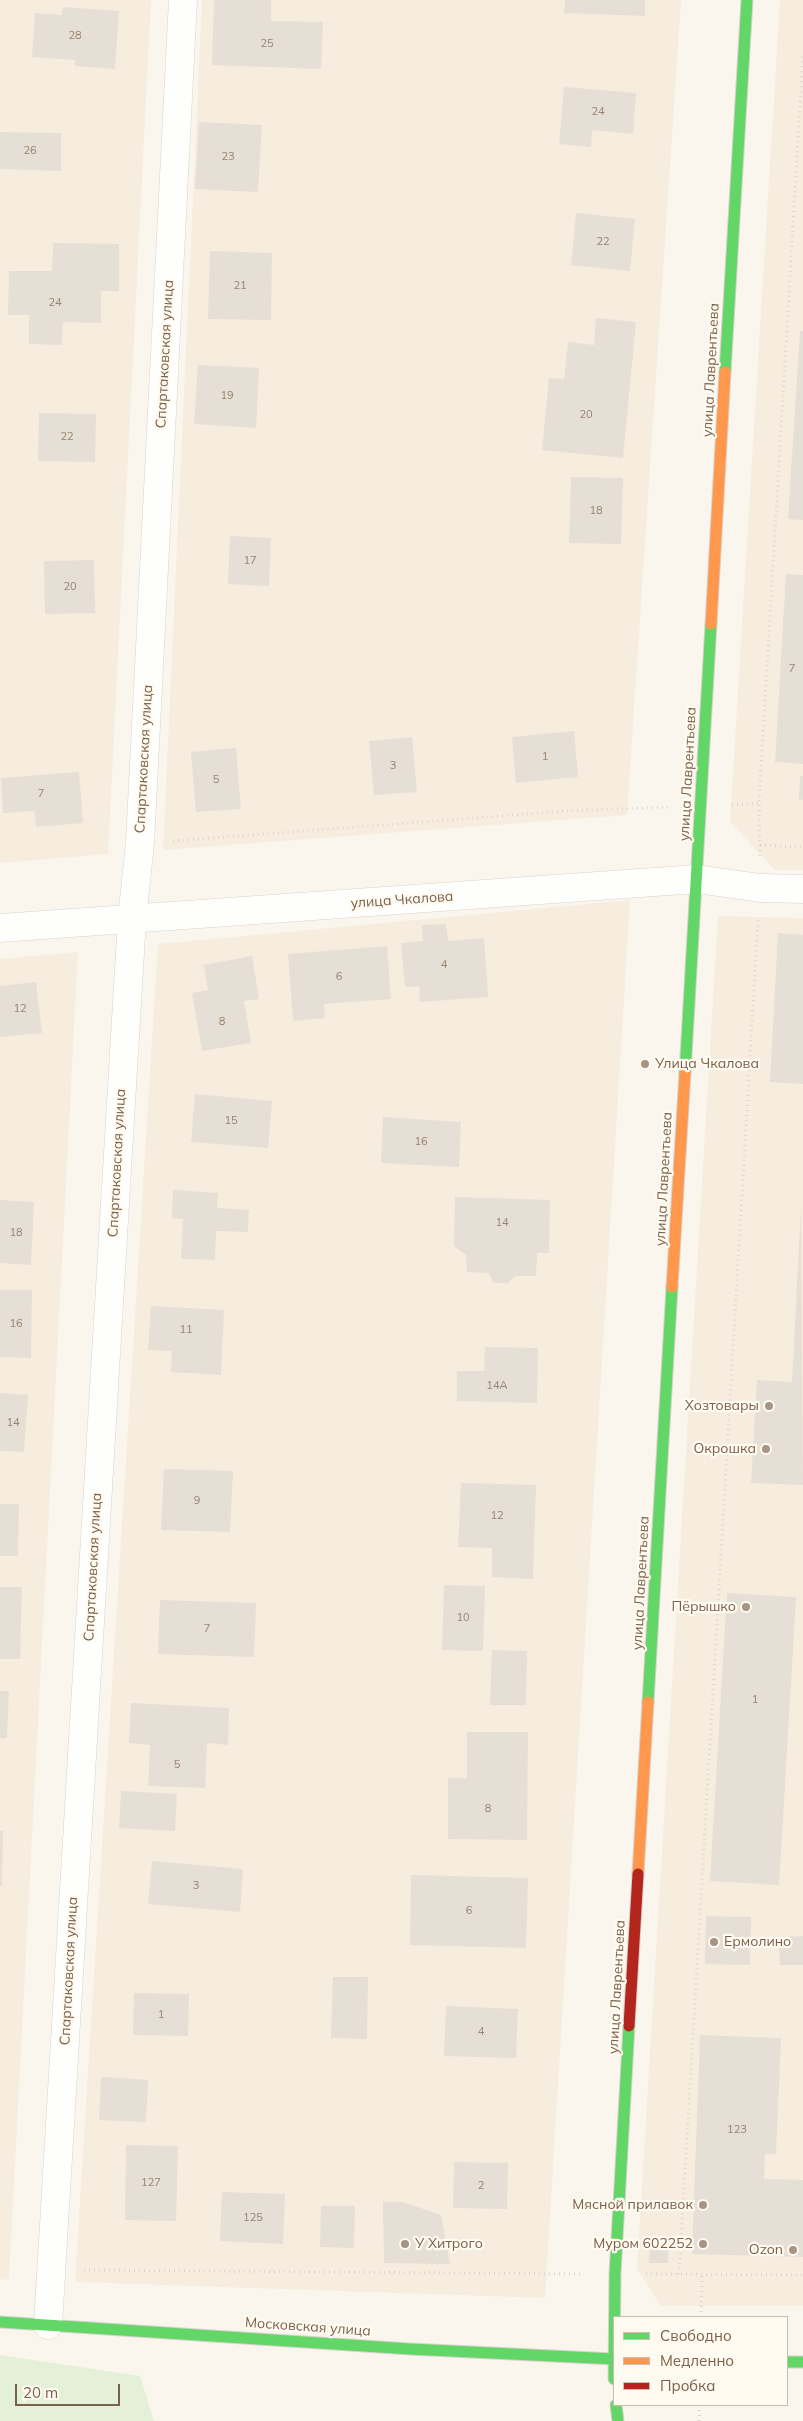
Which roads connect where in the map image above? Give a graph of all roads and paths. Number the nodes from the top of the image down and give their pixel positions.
1 (183, 0) edge
2 (747, 0) edge
3 (803, 55) edge
4 (759, 803) junction
5 (701, 806) junction
6 (140, 843) junction
7 (760, 845) junction
8 (803, 847) edge
9 (697, 879) junction
10 (760, 888) junction
11 (803, 889) edge
12 (132, 919) junction
13 (0, 928) edge
14 (51, 2270) junction
15 (615, 2274) junction
16 (679, 2274) junction
17 (702, 2275) junction
18 (803, 2275) edge
19 (614, 2316) edge
20 (701, 2316) edge
21 (0, 2322) edge
22 (48, 2325) junction
23 (613, 2359) edge
24 (788, 2362) edge
25 (803, 2362) edge
26 (616, 2406) edge
27 (700, 2406) edge
28 (618, 2421) edge
29 (700, 2421) edge

1 - 6 street, Спартаковская улица
2 - 5 street, улица Лаврентьева
3 - 4 path
4 - 5 path
4 - 7 path
5 - 6 path
5 - 9 street, улица Лаврентьева
6 - 12 street, Спартаковская улица
7 - 8 path
7 - 10 path
9 - 10 street, улица Чкалова
9 - 12 street, улица Чкалова
9 - 15 street, улица Лаврентьева
10 - 11 street, улица Чкалова
10 - 16 path
12 - 13 street, улица Чкалова
12 - 14 street, Спартаковская улица
14 - 15 path
14 - 22 street, Спартаковская улица
15 - 16 path
15 - 19 street, улица Лаврентьева
16 - 17 path
17 - 18 path
17 - 20 path
21 - 22 street, Московская улица
22 - 23 street, Московская улица
24 - 25 street
26 - 28 street
27 - 29 path

